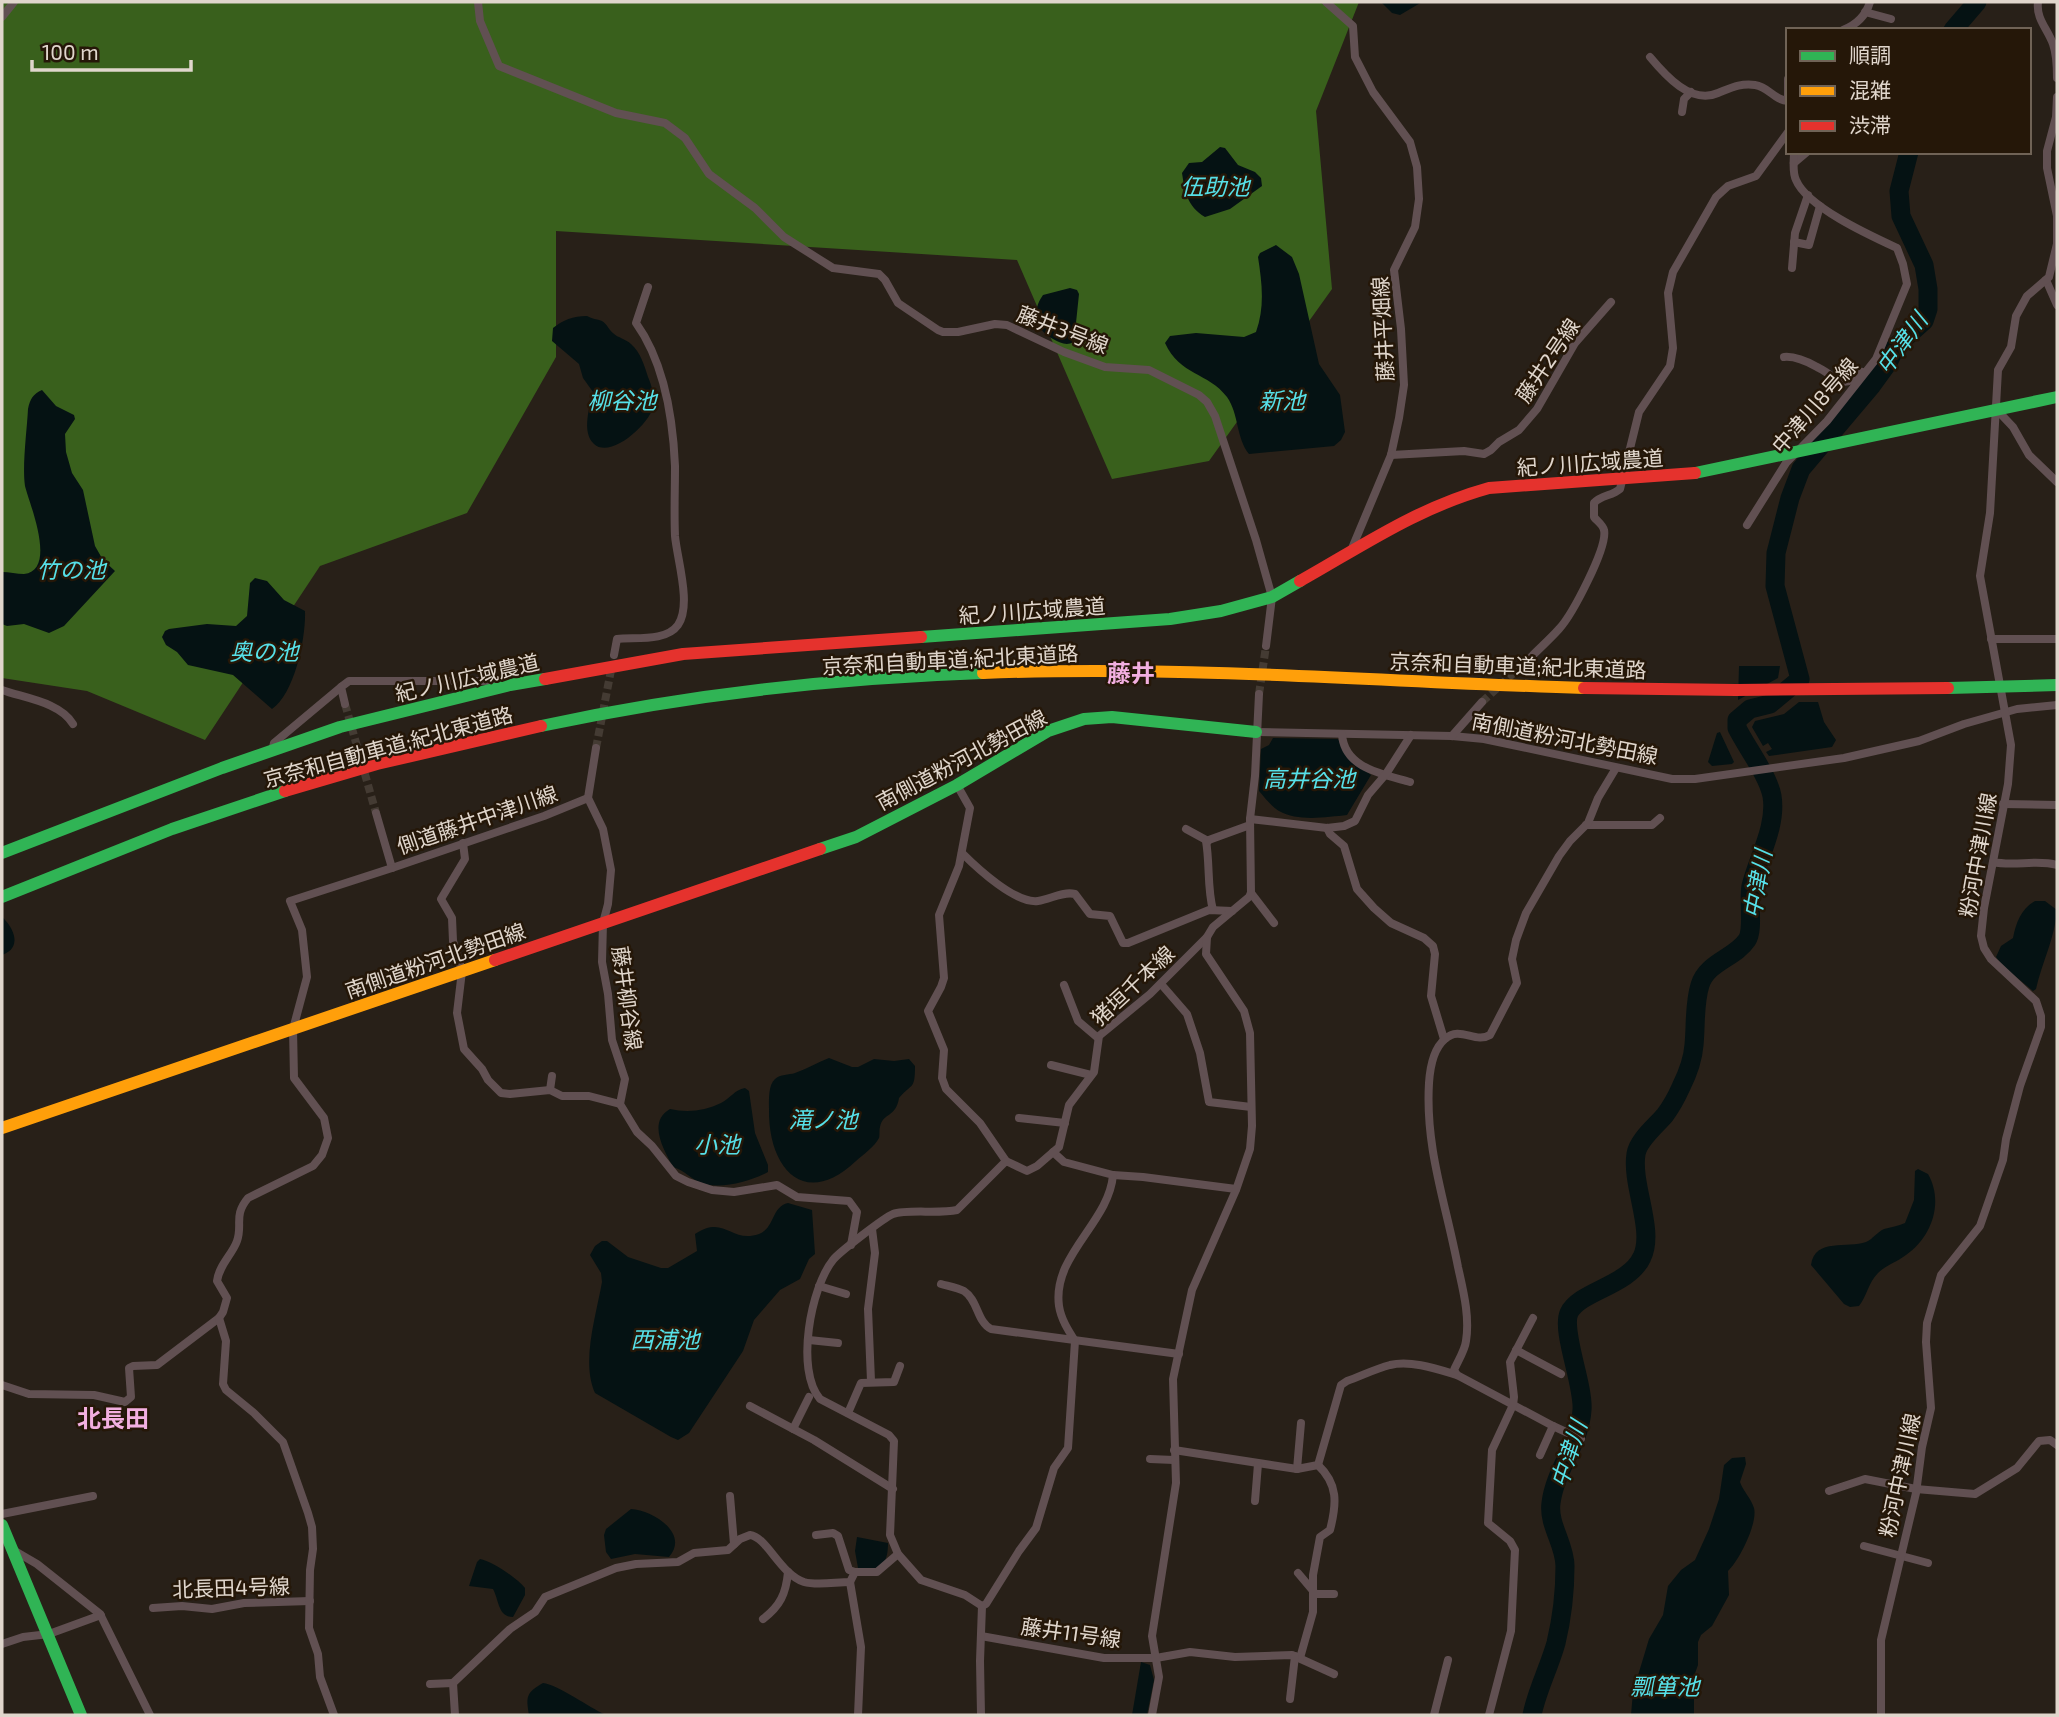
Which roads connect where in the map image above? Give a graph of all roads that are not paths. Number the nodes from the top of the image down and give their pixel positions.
1 (14, 2) edge
2 (478, 2) edge
3 (1326, 2) edge
4 (1870, 2) edge
5 (2038, 2) edge
6 (1865, 12) junction
7 (2, 17) edge
8 (1891, 19) dead end
9 (1847, 28) edge
10 (1650, 57) dead end
11 (2057, 59) edge
12 (2057, 78) edge
13 (1691, 92) junction
14 (2057, 97) edge
15 (1786, 98) edge
16 (1682, 112) dead end
17 (2056, 117) edge
18 (1786, 135) edge
19 (1794, 154) edge
20 (1805, 154) edge
21 (1794, 163) junction
22 (1808, 195) junction
23 (1820, 206) junction
24 (1794, 243) junction
25 (1792, 268) dead end
26 (2046, 280) junction
27 (2057, 281) edge
28 (648, 287) dead end
29 (1611, 302) dead end
30 (2057, 305) edge
31 (1878, 354) junction
32 (1784, 357) dead end
33 (1410, 387) dead end
34 (2057, 397) edge
35 (1402, 399) junction
36 (1996, 409) junction
37 (1391, 456) junction
38 (1626, 480) junction
39 (2057, 482) edge
40 (1746, 525) dead end
41 (1350, 553) junction
42 (1272, 597) junction
43 (2057, 639) edge
44 (1992, 641) junction
45 (1266, 646) tunnel mouth
46 (614, 655) tunnel mouth
47 (1532, 656) tunnel mouth
48 (2057, 685) edge
49 (341, 687) junction
50 (501, 687) junction
51 (2, 690) edge
52 (1259, 694) tunnel mouth
53 (1482, 702) tunnel mouth
54 (345, 704) tunnel mouth
55 (2057, 705) edge
56 (73, 724) dead end
57 (1256, 732) junction
58 (1342, 734) junction
59 (1410, 735) junction
60 (1452, 736) junction
61 (596, 748) tunnel mouth
62 (272, 751) junction
63 (1616, 768) junction
64 (1384, 775) junction
65 (1410, 782) dead end
66 (957, 785) junction
67 (588, 798) junction
68 (2003, 804) junction
69 (2057, 805) edge
70 (376, 813) tunnel mouth
71 (1660, 818) dead end
72 (1250, 822) junction
73 (1586, 825) junction
74 (1327, 828) junction
75 (1186, 829) dead end
76 (1208, 841) junction
77 (463, 843) junction
78 (2, 853) edge
79 (962, 853) junction
80 (1993, 862) junction
81 (2057, 865) edge
82 (392, 867) junction
83 (1075, 884) dead end
84 (1251, 893) junction
85 (4, 896) edge
86 (1079, 897) junction
87 (1213, 910) junction
88 (1232, 911) junction
89 (603, 923) junction
90 (1274, 923) dead end
91 (1207, 937) junction
92 (1120, 939) junction
93 (1124, 949) dead end
94 (462, 971) junction
95 (1161, 984) junction
96 (1064, 985) dead end
97 (293, 1029) junction
98 (1098, 1038) junction
99 (1444, 1039) junction
100 (1051, 1065) dead end
101 (1091, 1074) junction
102 (552, 1076) dead end
103 (550, 1090) junction
104 (620, 1104) junction
105 (1251, 1107) junction
106 (1018, 1118) dead end
107 (1065, 1123) junction
108 (2, 1128) edge
109 (1053, 1152) junction
110 (1006, 1161) junction
111 (1113, 1175) junction
112 (1236, 1189) junction
113 (872, 1229) junction
114 (851, 1245) junction
115 (942, 1284) dead end
116 (819, 1286) junction
117 (846, 1294) dead end
118 (219, 1318) junction
119 (1533, 1318) dead end
120 (1073, 1339) junction
121 (809, 1340) junction
122 (838, 1343) dead end
123 (1516, 1350) junction
124 (1179, 1354) junction
125 (900, 1366) dead end
126 (1561, 1374) dead end
127 (1457, 1375) junction
128 (871, 1381) junction
129 (2, 1385) edge
130 (809, 1397) dead end
131 (1513, 1405) junction
132 (750, 1406) dead end
133 (848, 1413) junction
134 (1301, 1423) dead end
135 (1554, 1427) junction
136 (793, 1429) junction
137 (1581, 1438) dead end
138 (2057, 1445) edge
139 (1174, 1450) junction
140 (1540, 1455) dead end
141 (1150, 1459) dead end
142 (1174, 1460) junction
143 (1258, 1464) junction
144 (1318, 1465) junction
145 (1297, 1469) junction
146 (893, 1489) junction
147 (1916, 1489) junction
148 (1829, 1491) dead end
149 (93, 1496) dead end
150 (730, 1496) dead end
151 (1255, 1500) dead end
152 (2, 1514) edge
153 (2, 1525) edge
154 (816, 1535) dead end
155 (734, 1545) junction
156 (1864, 1546) dead end
157 (13, 1550) junction
158 (898, 1554) junction
159 (1900, 1557) junction
160 (1928, 1563) dead end
161 (788, 1572) junction
162 (855, 1572) junction
163 (1298, 1573) dead end
164 (850, 1583) junction
165 (1314, 1593) junction
166 (1334, 1594) dead end
167 (310, 1601) junction
168 (982, 1606) junction
169 (153, 1608) dead end
170 (101, 1615) junction
171 (763, 1619) dead end
172 (49, 1634) junction
173 (981, 1636) junction
174 (2, 1644) edge
175 (1298, 1657) junction
176 (1156, 1658) junction
177 (1448, 1660) dead end
178 (1334, 1674) dead end
179 (453, 1683) junction
180 (430, 1684) dead end
181 (1290, 1699) dead end
182 (80, 1715) edge
183 (150, 1715) edge
184 (334, 1715) edge
185 (455, 1715) edge
186 (858, 1715) edge
187 (981, 1715) edge
188 (1152, 1715) edge
189 (1434, 1715) edge
190 (1489, 1715) edge
191 (1881, 1715) edge

1 - 7 street
2 - 42 street, 藤井3号線
3 - 35 street, 藤井平畑線
4 - 6 street
5 - 11 street
6 - 8 street
6 - 9 street
10 - 13 street
11 - 12 street
13 - 15 street
13 - 16 street
14 - 17 street, 粉河中津川線
17 - 26 street, 粉河中津川線
18 - 38 street
19 - 21 street, 中津川8号線
20 - 21 street
21 - 22 street, 中津川8号線
22 - 23 street, 中津川8号線
22 - 24 street
23 - 24 street
23 - 31 street, 中津川8号線
24 - 25 street
26 - 27 street
26 - 30 street
26 - 36 street, 粉河中津川線
28 - 46 street
29 - 37 street, 藤井2号線
31 - 32 street
31 - 40 street, 中津川8号線
33 - 35 street
34 - 36 main road, 紀ノ川広域農道
35 - 37 street, 藤井平畑線
36 - 38 main road, 紀ノ川広域農道
36 - 39 street
36 - 44 street, 粉河中津川線
37 - 41 street, 藤井平畑線
38 - 41 main road, 紀ノ川広域農道
38 - 47 street
41 - 42 main road, 紀ノ川広域農道
42 - 45 street
42 - 50 main road, 紀ノ川広域農道
43 - 44 street
44 - 68 street, 粉河中津川線
48 - 85 main road, 京奈和自動車道;紀北東道路
49 - 50 street
49 - 54 street
49 - 62 street
50 - 62 main road, 紀ノ川広域農道
51 - 56 street
52 - 57 street
53 - 60 street
55 - 63 street, 南側道粉河北勢田線
57 - 58 street, 南側道粉河北勢田線
57 - 66 main road, 南側道粉河北勢田線
57 - 72 street
58 - 59 street, 南側道粉河北勢田線
58 - 64 street
59 - 60 street, 南側道粉河北勢田線
59 - 64 street
60 - 63 street, 南側道粉河北勢田線
61 - 67 street
62 - 78 main road, 紀ノ川広域農道
63 - 73 street
64 - 65 street
64 - 74 street
66 - 79 street
66 - 89 main road, 南側道粉河北勢田線
67 - 77 street, 側道藤井中津川線
67 - 89 street, 藤井柳谷線
68 - 69 street
68 - 80 street, 粉河中津川線
70 - 82 street, 側道藤井中津川線
71 - 73 street
72 - 74 street
72 - 76 street
72 - 84 street
73 - 99 street
74 - 99 street
75 - 76 street
76 - 87 street
77 - 82 street, 側道藤井中津川線
77 - 94 street
79 - 86 street
79 - 110 street
80 - 81 street
80 - 147 street, 粉河中津川線
82 - 97 street
83 - 86 street
84 - 88 street, 猪垣千本線
84 - 90 street
86 - 92 street
87 - 88 street
87 - 92 street
88 - 91 street, 猪垣千本線
89 - 94 main road, 南側道粉河北勢田線
89 - 104 street, 藤井柳谷線
91 - 95 street, 猪垣千本線
91 - 105 street
92 - 93 street
94 - 97 main road, 南側道粉河北勢田線
94 - 103 street
95 - 98 street, 猪垣千本線
95 - 105 street
96 - 98 street
97 - 108 main road, 南側道粉河北勢田線
97 - 118 street
98 - 101 street, 猪垣千本線
99 - 127 street
100 - 101 street
101 - 107 street, 猪垣千本線
102 - 103 street
103 - 104 street
104 - 114 street
105 - 112 street
106 - 107 street
107 - 109 street, 猪垣千本線
109 - 110 street
109 - 111 street
110 - 113 street
111 - 112 street
111 - 120 street
112 - 124 street
113 - 114 street
113 - 128 street
114 - 116 street
115 - 120 street
116 - 117 street
116 - 121 street
118 - 129 street
118 - 167 street
119 - 123 street
120 - 124 street
120 - 168 street
121 - 122 street
121 - 133 street
123 - 126 street
123 - 131 street
124 - 139 street
125 - 128 street
127 - 131 street
127 - 144 street
128 - 133 street
130 - 136 street
131 - 135 street
131 - 190 street
132 - 136 street
133 - 146 street
134 - 145 street
135 - 137 street
135 - 140 street
136 - 146 street
138 - 147 street
139 - 142 street
139 - 143 street
141 - 142 street
142 - 176 street
143 - 145 street
143 - 151 street
144 - 145 street
144 - 165 street
146 - 158 street
147 - 148 street
147 - 159 street, 粉河中津川線
149 - 152 street
150 - 155 street
153 - 157 main road
154 - 162 street
155 - 161 street
155 - 179 street
156 - 159 street
157 - 170 street
157 - 172 main road
158 - 162 street
158 - 168 street
159 - 160 street
159 - 191 street, 粉河中津川線
161 - 164 street
161 - 171 street
162 - 164 street
163 - 165 street
164 - 186 street
165 - 166 street
165 - 175 street
167 - 169 street, 北長田4号線
167 - 184 street
168 - 173 street
170 - 172 street
170 - 183 street
172 - 174 street
172 - 182 main road
173 - 176 street, 藤井11号線
173 - 187 street
175 - 176 street, 藤井11号線
175 - 178 street
175 - 181 street
176 - 188 street
177 - 189 street
179 - 180 street
179 - 185 street

